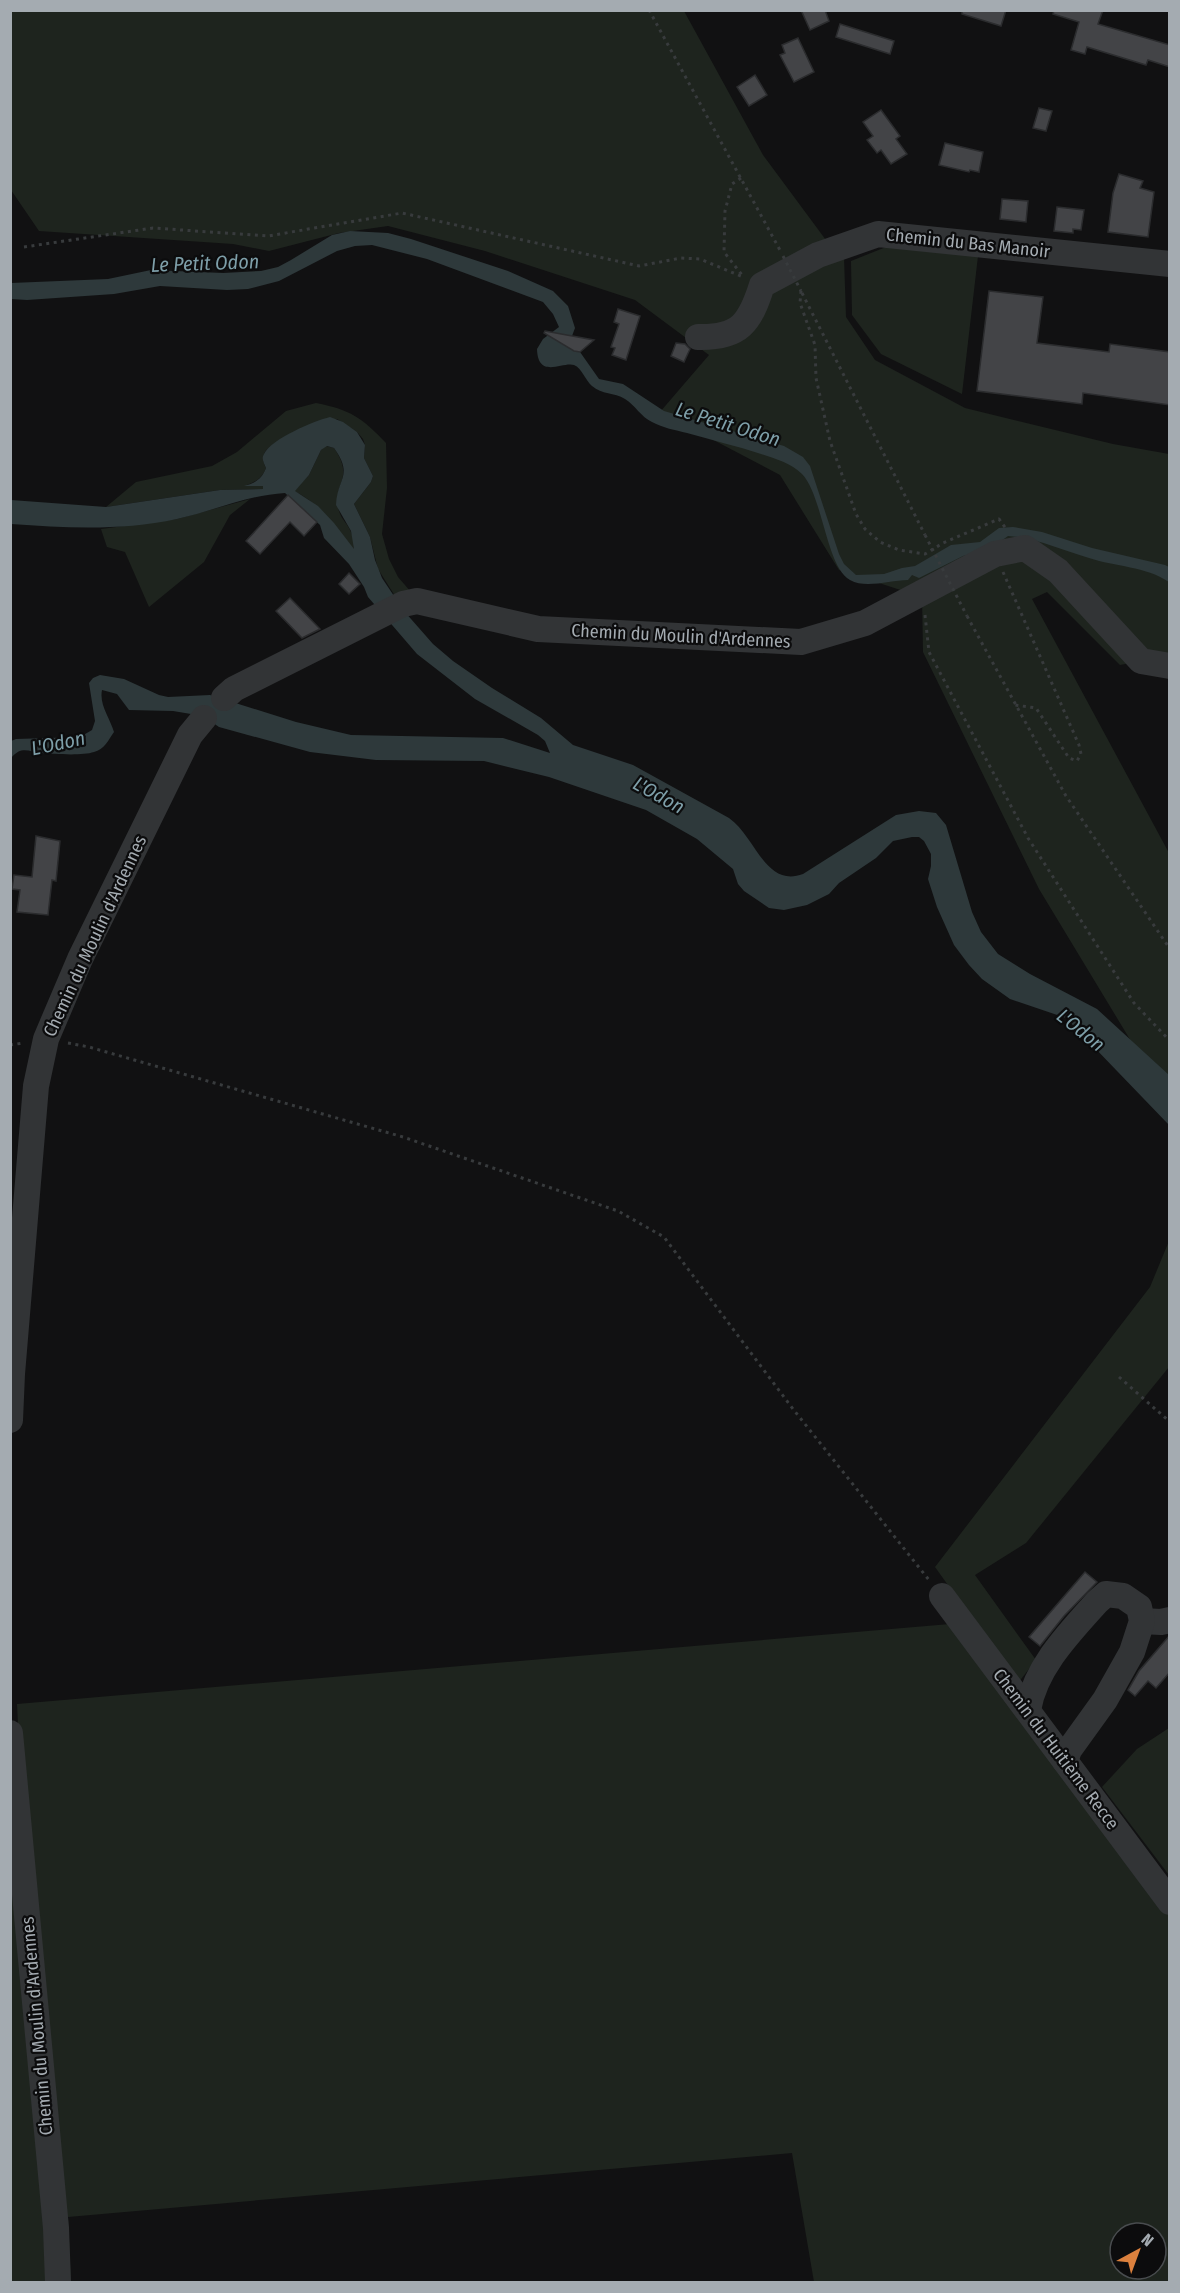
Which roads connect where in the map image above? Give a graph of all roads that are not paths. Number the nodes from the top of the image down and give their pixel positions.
1 (1170, 264) edge
2 (698, 337) dead end
3 (1170, 666) edge
4 (224, 698) dead end
5 (204, 718) dead end
6 (10, 1420) edge
7 (942, 1596) road end
8 (1170, 1620) edge
9 (1142, 1621) junction
10 (1028, 1710) junction
11 (10, 1733) edge
12 (1065, 1761) junction
13 (1170, 1902) edge
14 (58, 2283) edge

1 - 2 street, Chemin du Bas Manoir
3 - 4 street, Chemin du Moulin d'Ardennes
5 - 6 street, Chemin du Moulin d'Ardennes
7 - 10 street, Chemin du Huitième Recce
8 - 9 street
9 - 10 street
9 - 12 street
10 - 12 street, Chemin du Huitième Recce
11 - 14 street, Chemin du Moulin d'Ardennes
12 - 13 street, Chemin du Huitième Recce

